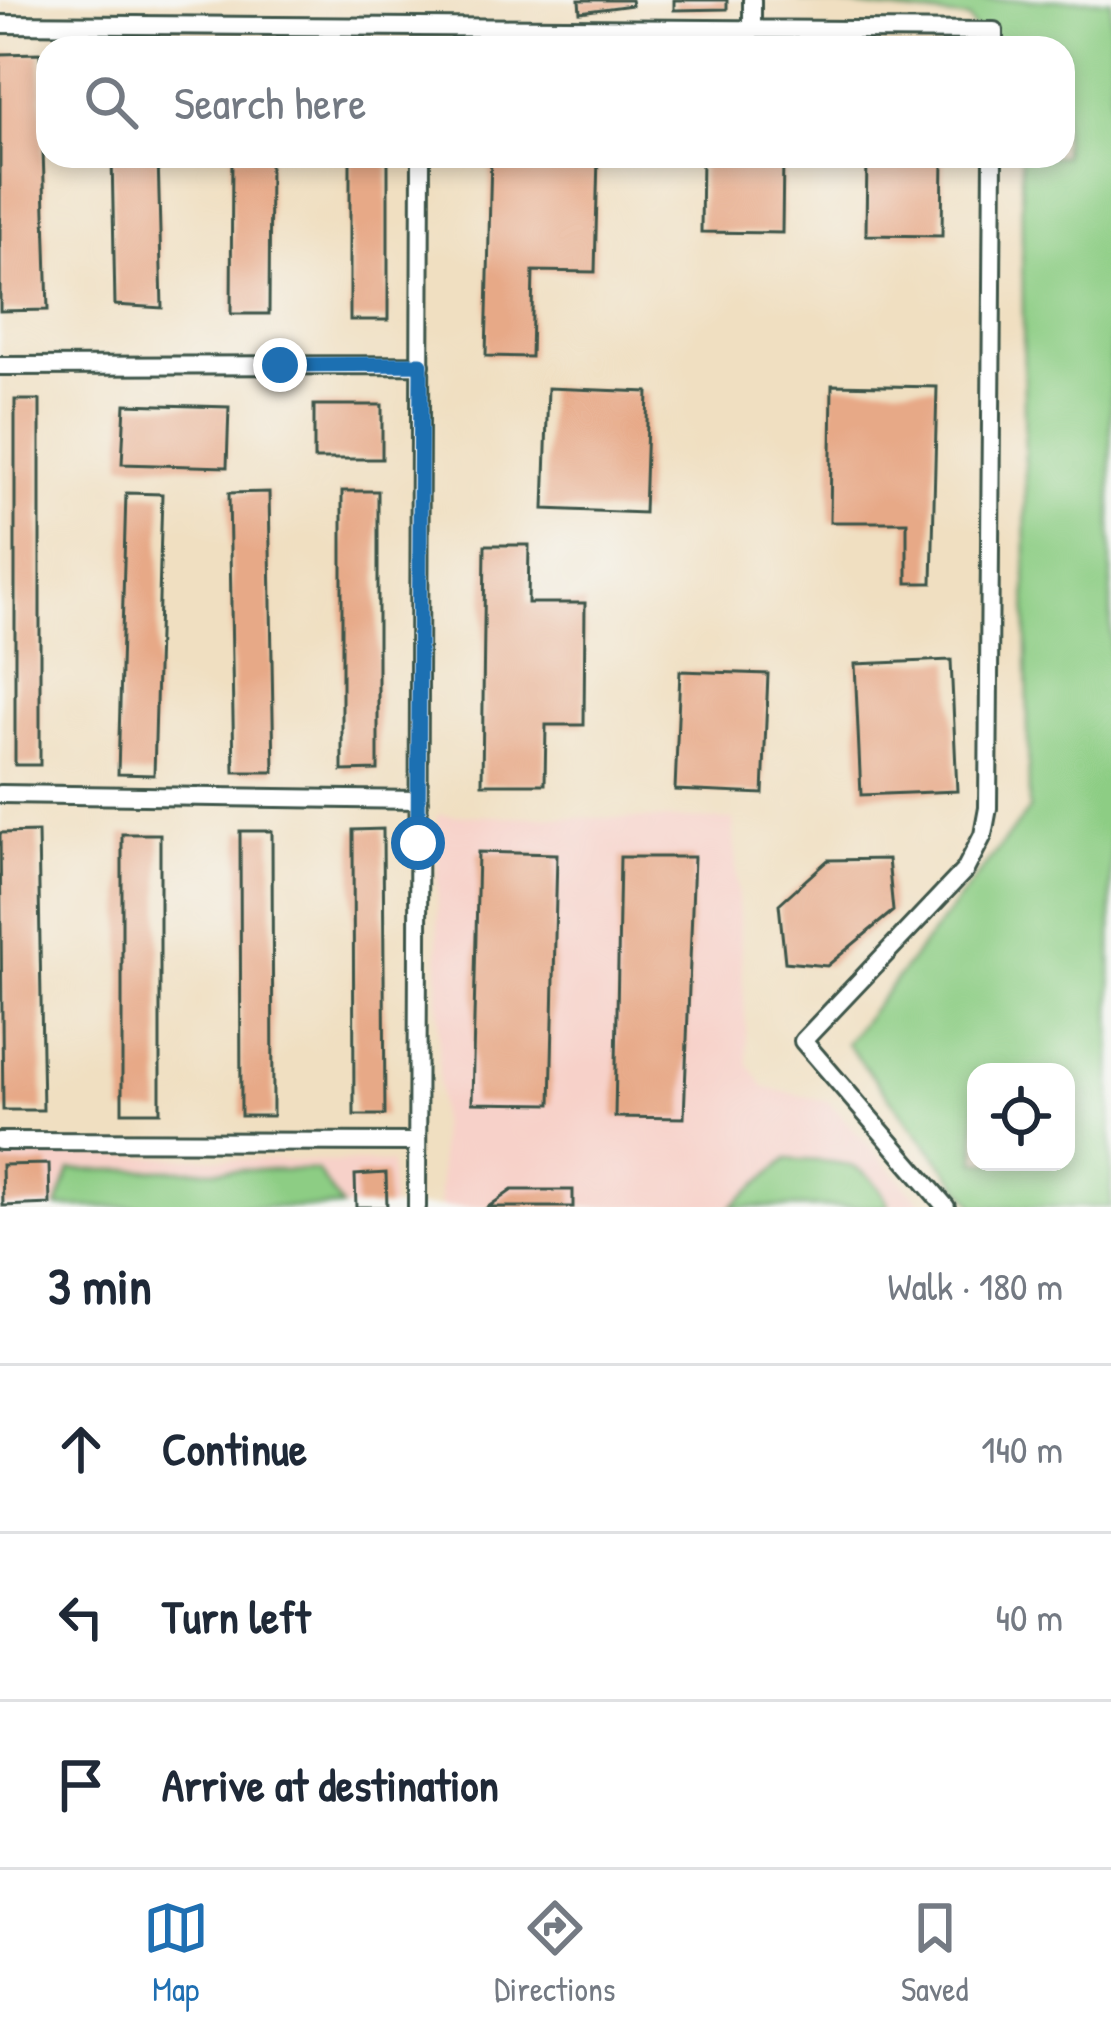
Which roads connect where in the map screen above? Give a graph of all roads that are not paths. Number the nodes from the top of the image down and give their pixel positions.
1 (752, 0) edge
2 (0, 24) edge
3 (752, 29) junction
4 (362, 36) edge
5 (495, 36) edge
6 (994, 36) edge
7 (422, 168) edge
8 (993, 168) edge
9 (421, 364) junction
10 (0, 366) edge
11 (0, 794) edge
12 (419, 800) junction
13 (0, 1142) edge
14 (417, 1142) junction
15 (417, 1207) edge
16 (946, 1207) edge

1 - 3 street
2 - 4 street
3 - 5 street
3 - 6 street
7 - 9 street
8 - 16 street
9 - 10 street
9 - 12 street
11 - 12 street
12 - 14 street
13 - 14 street
14 - 15 street

